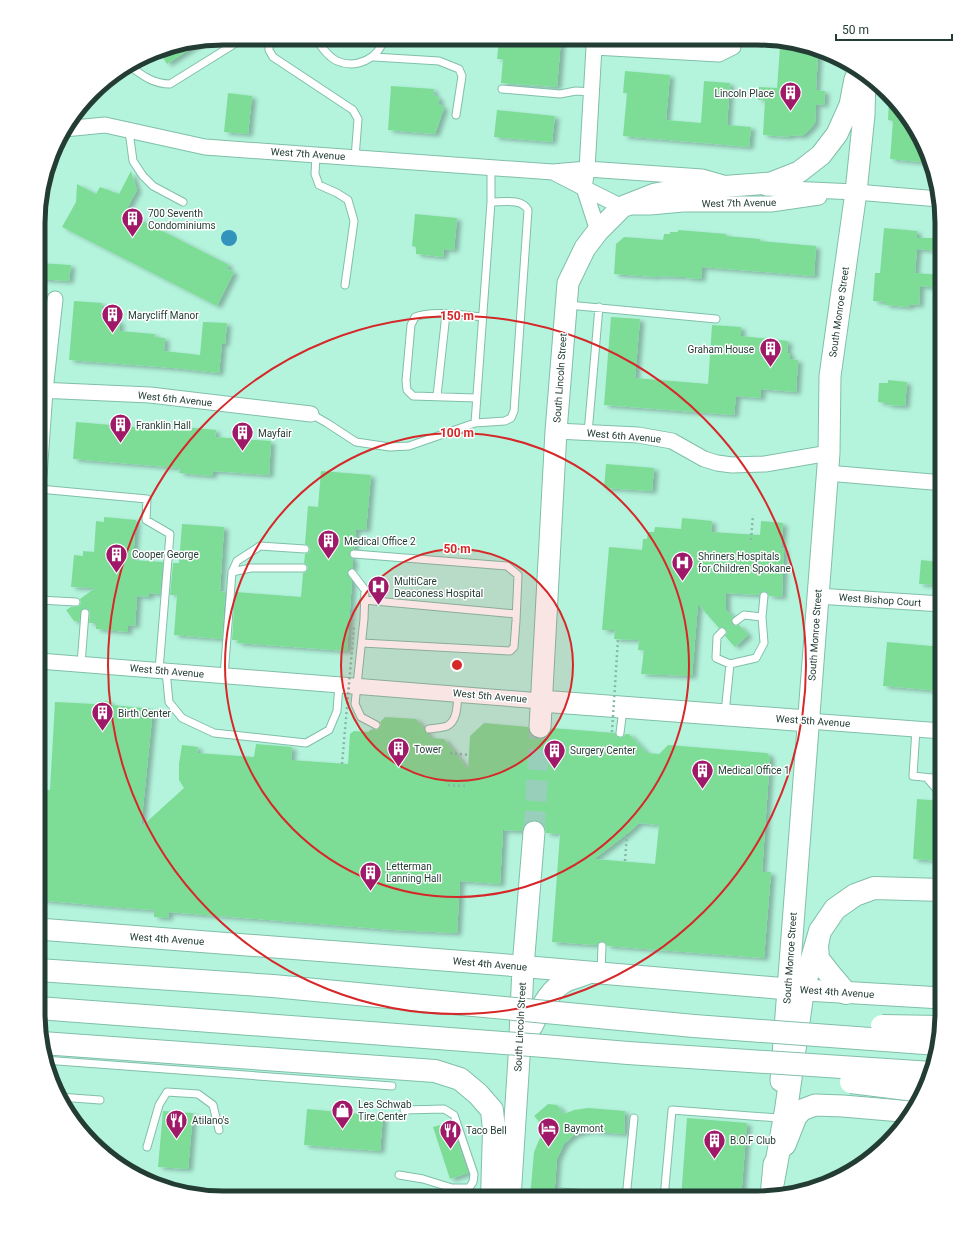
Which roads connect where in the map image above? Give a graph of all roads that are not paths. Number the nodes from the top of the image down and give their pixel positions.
1 (233, 45) edge
2 (269, 45) edge
3 (321, 45) edge
4 (382, 45) edge
5 (594, 45) edge
6 (617, 45) edge
7 (730, 45) edge
8 (374, 57) junction
9 (134, 69) edge
10 (856, 75) edge
11 (865, 82) edge
12 (502, 89) dead end
13 (592, 92) junction
14 (456, 116) dead end
15 (73, 127) edge
16 (129, 131) junction
17 (316, 155) junction
18 (355, 158) junction
19 (491, 168) junction
20 (587, 169) junction
21 (553, 172) junction
22 (735, 186) junction
23 (584, 188) junction
24 (856, 192) junction
25 (933, 198) edge
26 (184, 202) dead end
27 (491, 202) junction
28 (622, 207) junction
29 (598, 231) junction
30 (345, 285) dead end
31 (55, 299) dead end
32 (566, 304) junction
33 (599, 308) junction
34 (446, 314) junction
35 (482, 316) junction
36 (716, 319) dead end
37 (45, 369) edge
38 (45, 390) edge
39 (437, 396) junction
40 (476, 398) junction
41 (311, 414) joint
42 (475, 423) junction
43 (556, 431) junction
44 (588, 433) junction
45 (828, 463) junction
46 (935, 482) edge
47 (45, 490) edge
48 (305, 549) dead end
49 (354, 554) dead end
50 (304, 568) dead end
51 (232, 572) junction
52 (352, 573) dead end
53 (764, 596) dead end
54 (817, 596) junction
55 (45, 600) edge
56 (364, 600) junction
57 (76, 602) dead end
58 (935, 604) edge
59 (85, 613) dead end
60 (516, 614) junction
61 (762, 617) junction
62 (736, 621) dead end
63 (722, 632) dead end
64 (362, 643) junction
65 (45, 661) edge
66 (81, 664) junction
67 (730, 664) junction
68 (162, 671) junction
69 (224, 676) junction
70 (339, 684) junction
71 (357, 686) junction
72 (458, 694) junction
73 (541, 700) junction
74 (623, 707) junction
75 (725, 715) junction
76 (808, 721) junction
77 (376, 725) dead end
78 (540, 727) tunnel mouth
79 (429, 729) dead end
80 (916, 729) junction
81 (935, 730) edge
82 (620, 733) dead end
83 (926, 778) junction
84 (935, 778) edge
85 (935, 788) edge
86 (534, 832) tunnel mouth
87 (935, 890) edge
88 (45, 930) edge
89 (820, 932) junction
90 (602, 946) dead end
91 (523, 967) junction
92 (45, 970) edge
93 (596, 973) junction
94 (796, 989) junction
95 (846, 993) junction
96 (935, 998) edge
97 (45, 1009) edge
98 (694, 1026) junction
99 (935, 1027) edge
100 (48, 1043) edge
101 (932, 1044) edge
102 (628, 1054) junction
103 (519, 1058) junction
104 (51, 1061) edge
105 (925, 1073) edge
106 (392, 1086) dead end
107 (918, 1090) edge
108 (66, 1098) edge
109 (100, 1100) dead end
110 (404, 1110) dead end
111 (905, 1111) edge
112 (634, 1118) dead end
113 (778, 1118) junction
114 (219, 1130) dead end
115 (147, 1147) dead end
116 (399, 1175) dead end
117 (772, 1189) edge
118 (492, 1191) edge
119 (510, 1191) edge
120 (627, 1191) edge
121 (665, 1191) edge

1 - 9 lane
2 - 18 lane
3 - 8 lane
4 - 8 lane
5 - 13 street
6 - 7 street
8 - 14 lane
10 - 22 street, West 7th Avenue
11 - 24 street, South Monroe Street
12 - 13 lane
13 - 20 street
15 - 16 street, West 7th Avenue
16 - 17 street, West 7th Avenue
16 - 26 lane
17 - 18 street, West 7th Avenue
17 - 30 lane
18 - 19 street, West 7th Avenue
19 - 21 street, West 7th Avenue
19 - 27 lane
20 - 21 street, West 7th Avenue
20 - 22 street, West 7th Avenue
20 - 23 street
21 - 23 street, West 7th Avenue
22 - 24 street, West 7th Avenue
22 - 28 street, West 7th Avenue
23 - 28 street, West 7th Avenue
23 - 29 street
24 - 25 street, West 7th Avenue
24 - 28 street, West 7th Avenue
24 - 45 street, South Monroe Street
27 - 35 lane
27 - 42 lane
28 - 29 street, West 7th Avenue
29 - 32 street, South Lincoln Street
31 - 37 street
32 - 33 lane
32 - 43 street, South Lincoln Street
33 - 36 lane
33 - 44 lane
34 - 35 lane
34 - 39 lane
34 - 39 lane
35 - 40 lane
38 - 41 street, West 6th Avenue
39 - 40 lane
40 - 42 lane
41 - 42 lane
43 - 44 street, West 6th Avenue
43 - 73 street, South Lincoln Street
44 - 45 street, West 6th Avenue
45 - 46 street, West 6th Avenue
45 - 54 street, South Monroe Street
47 - 68 lane
48 - 51 lane
49 - 60 lane
50 - 51 lane
51 - 69 lane
52 - 56 lane
53 - 61 lane
54 - 58 street, West Bishop Court
54 - 76 street, South Monroe Street
55 - 57 lane
56 - 60 lane
56 - 64 lane
59 - 66 lane
60 - 64 lane
61 - 62 lane
61 - 67 lane
63 - 67 lane
64 - 71 lane
65 - 66 street, West 5th Avenue
66 - 68 street, West 5th Avenue
67 - 75 lane
68 - 69 street, West 5th Avenue
68 - 70 lane
69 - 70 street, West 5th Avenue
70 - 71 street, West 5th Avenue
71 - 72 street, West 5th Avenue
71 - 77 lane
72 - 73 street, West 5th Avenue
72 - 79 lane
73 - 74 street, West 5th Avenue
73 - 78 street, South Lincoln Street
74 - 75 street, West 5th Avenue
74 - 82 lane
75 - 76 street, West 5th Avenue
76 - 80 street, West 5th Avenue
76 - 94 street, South Monroe Street
80 - 81 street, West 5th Avenue
80 - 83 lane
83 - 84 lane
83 - 85 lane
86 - 91 street, South Lincoln Street
87 - 89 highway
88 - 91 street, West 4th Avenue
89 - 94 highway
89 - 95 highway
90 - 93 lane
91 - 93 street, West 4th Avenue
91 - 103 street, South Lincoln Street
92 - 98 highway, bridge
93 - 94 street, West 4th Avenue
93 - 103 street
94 - 95 street, West 4th Avenue
94 - 113 street, South Monroe Street
94 - 117 highway
95 - 96 street, West 4th Avenue
97 - 102 highway, bridge
98 - 99 highway, bridge
98 - 101 highway, bridge
100 - 118 highway
102 - 105 highway, bridge
102 - 107 highway, bridge
103 - 119 street, South Lincoln Street
104 - 106 lane
108 - 109 lane
110 - 116 lane
111 - 117 street
112 - 120 lane
113 - 117 street, South Monroe Street
113 - 121 lane
114 - 115 lane

